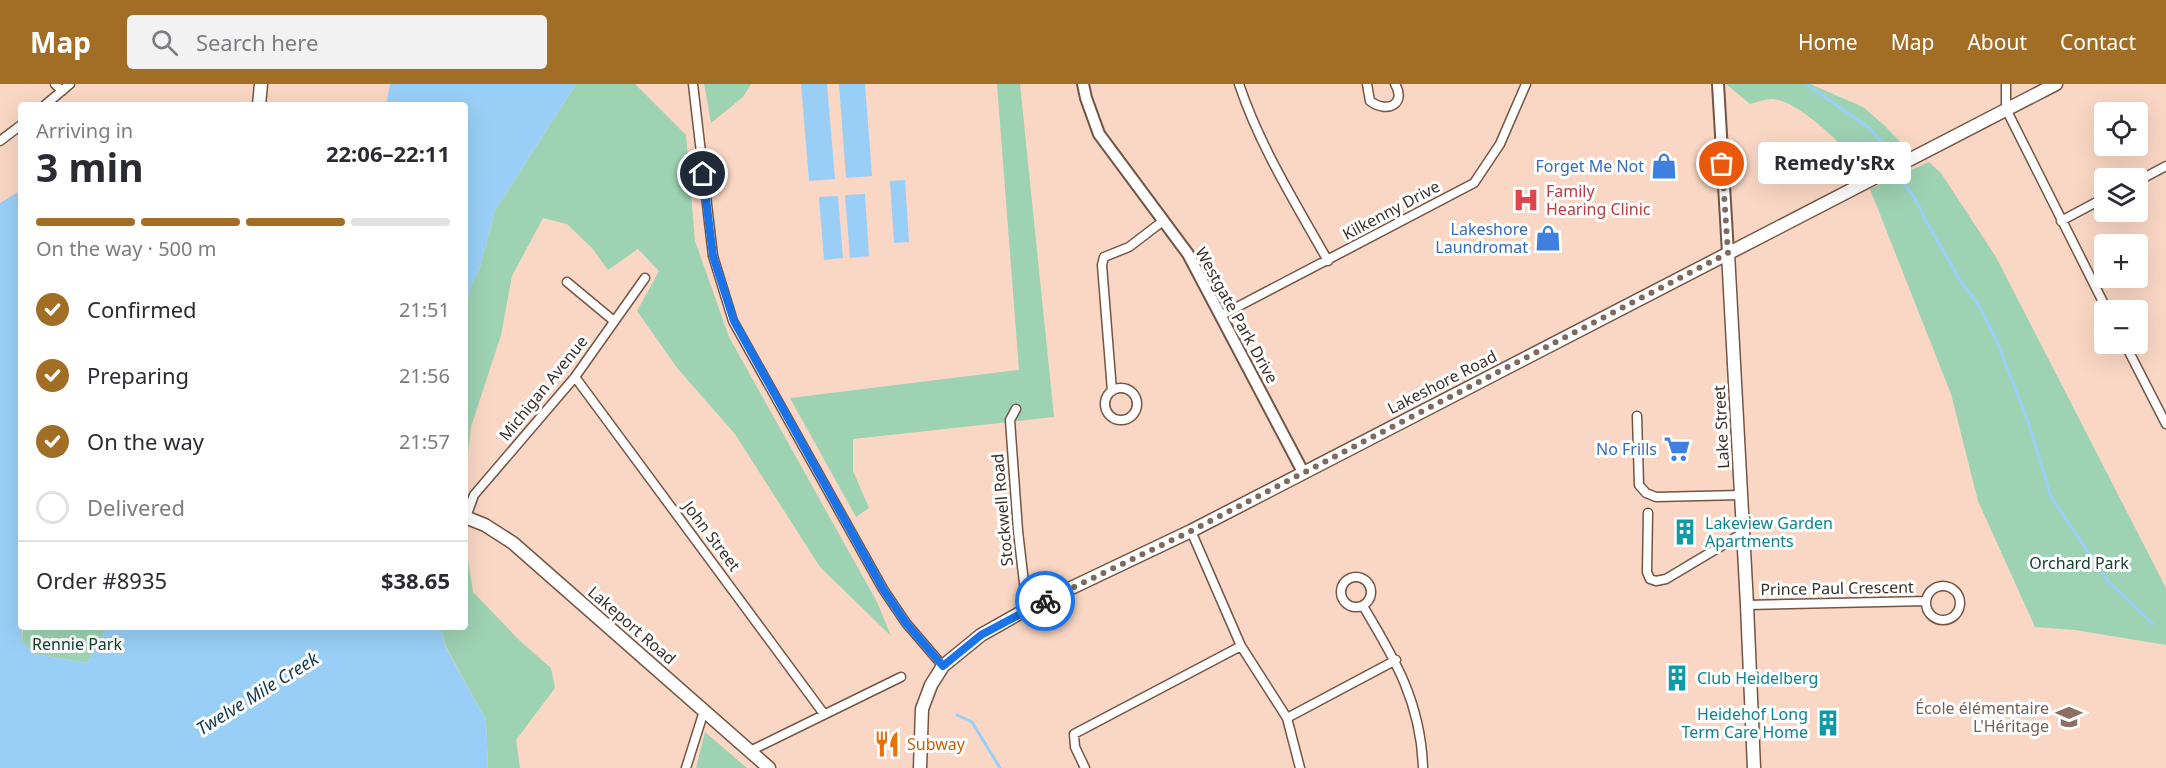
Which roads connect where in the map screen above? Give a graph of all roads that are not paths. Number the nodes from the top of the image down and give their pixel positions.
1 (70, 84) edge
2 (261, 84) edge
3 (693, 84) edge
4 (1083, 84) edge
5 (1239, 84) edge
6 (1367, 84) edge
7 (1395, 84) edge
8 (1526, 84) edge
9 (1718, 84) edge
10 (2006, 84) edge
11 (2056, 84) edge
12 (58, 87) edge
13 (47, 102) edge
14 (259, 102) edge
15 (2006, 110) junction
16 (18, 127) edge
17 (0, 141) edge
18 (2166, 166) edge
19 (2148, 175) edge
20 (2094, 203) edge
21 (1163, 221) junction
22 (2061, 221) junction
23 (1728, 253) junction
24 (1328, 261) junction
25 (645, 278) dead end
26 (567, 282) dead end
27 (2103, 300) edge
28 (1222, 315) junction
29 (614, 321) junction
30 (2130, 354) edge
31 (575, 377) junction
32 (1112, 391) dead end
33 (1016, 409) dead end
34 (1637, 416) dead end
35 (2166, 424) edge
36 (1303, 472) junction
37 (1741, 495) junction
38 (468, 510) edge
39 (1648, 513) dead end
40 (468, 518) edge
41 (1191, 531) junction
42 (1743, 533) junction
43 (1926, 601) junction
44 (1747, 605) junction
45 (1363, 606) dead end
46 (1028, 609) junction
47 (1241, 646) junction
48 (1396, 660) junction
49 (943, 666) junction
50 (901, 676) dead end
51 (704, 711) junction
52 (824, 714) junction
53 (1287, 718) junction
54 (750, 751) junction
55 (686, 768) edge
56 (769, 768) edge
57 (920, 768) edge
58 (1084, 768) edge
59 (1300, 768) edge
60 (1423, 768) edge
61 (1754, 768) edge

1 - 12 street
2 - 14 main road
3 - 49 street
4 - 21 street, Westgate Park Drive
5 - 24 street
6 - 7 street
8 - 24 street, Kilkenny Drive
9 - 23 street, Lake Street
10 - 15 street
11 - 15 main road, Lakeshore Road
12 - 13 street
15 - 22 street
15 - 23 main road, Lakeshore Road
16 - 17 street
18 - 19 street
20 - 22 street
21 - 28 street, Westgate Park Drive
21 - 32 street
22 - 27 street
23 - 36 main road, Lakeshore Road
23 - 37 main road, Lake Street
24 - 28 street, Kilkenny Drive
25 - 29 street, Michigan Avenue
26 - 29 street
28 - 36 street, Westgate Park Drive
29 - 31 street, Michigan Avenue
30 - 35 street
31 - 38 street, Michigan Avenue
31 - 52 street, John Street
33 - 46 street, Stockwell Road
34 - 37 street
36 - 41 main road, Lakeshore Road
37 - 42 main road, Lake Street
39 - 42 street
40 - 51 main road, Lakeport Road
41 - 46 main road, Lakeshore Road
41 - 47 street
42 - 44 main road, Lake Street
43 - 43 street, Prince Paul Crescent
43 - 44 street, Prince Paul Crescent
44 - 61 main road, Lake Street
45 - 48 street
46 - 49 main road, Lakeshore Road
47 - 53 street
47 - 58 street
48 - 53 street
48 - 60 street
49 - 57 main road, Lakeshore Road
50 - 52 street
51 - 54 main road, Lakeport Road
51 - 55 street
52 - 54 street
53 - 59 street
54 - 56 main road, Lakeport Road

